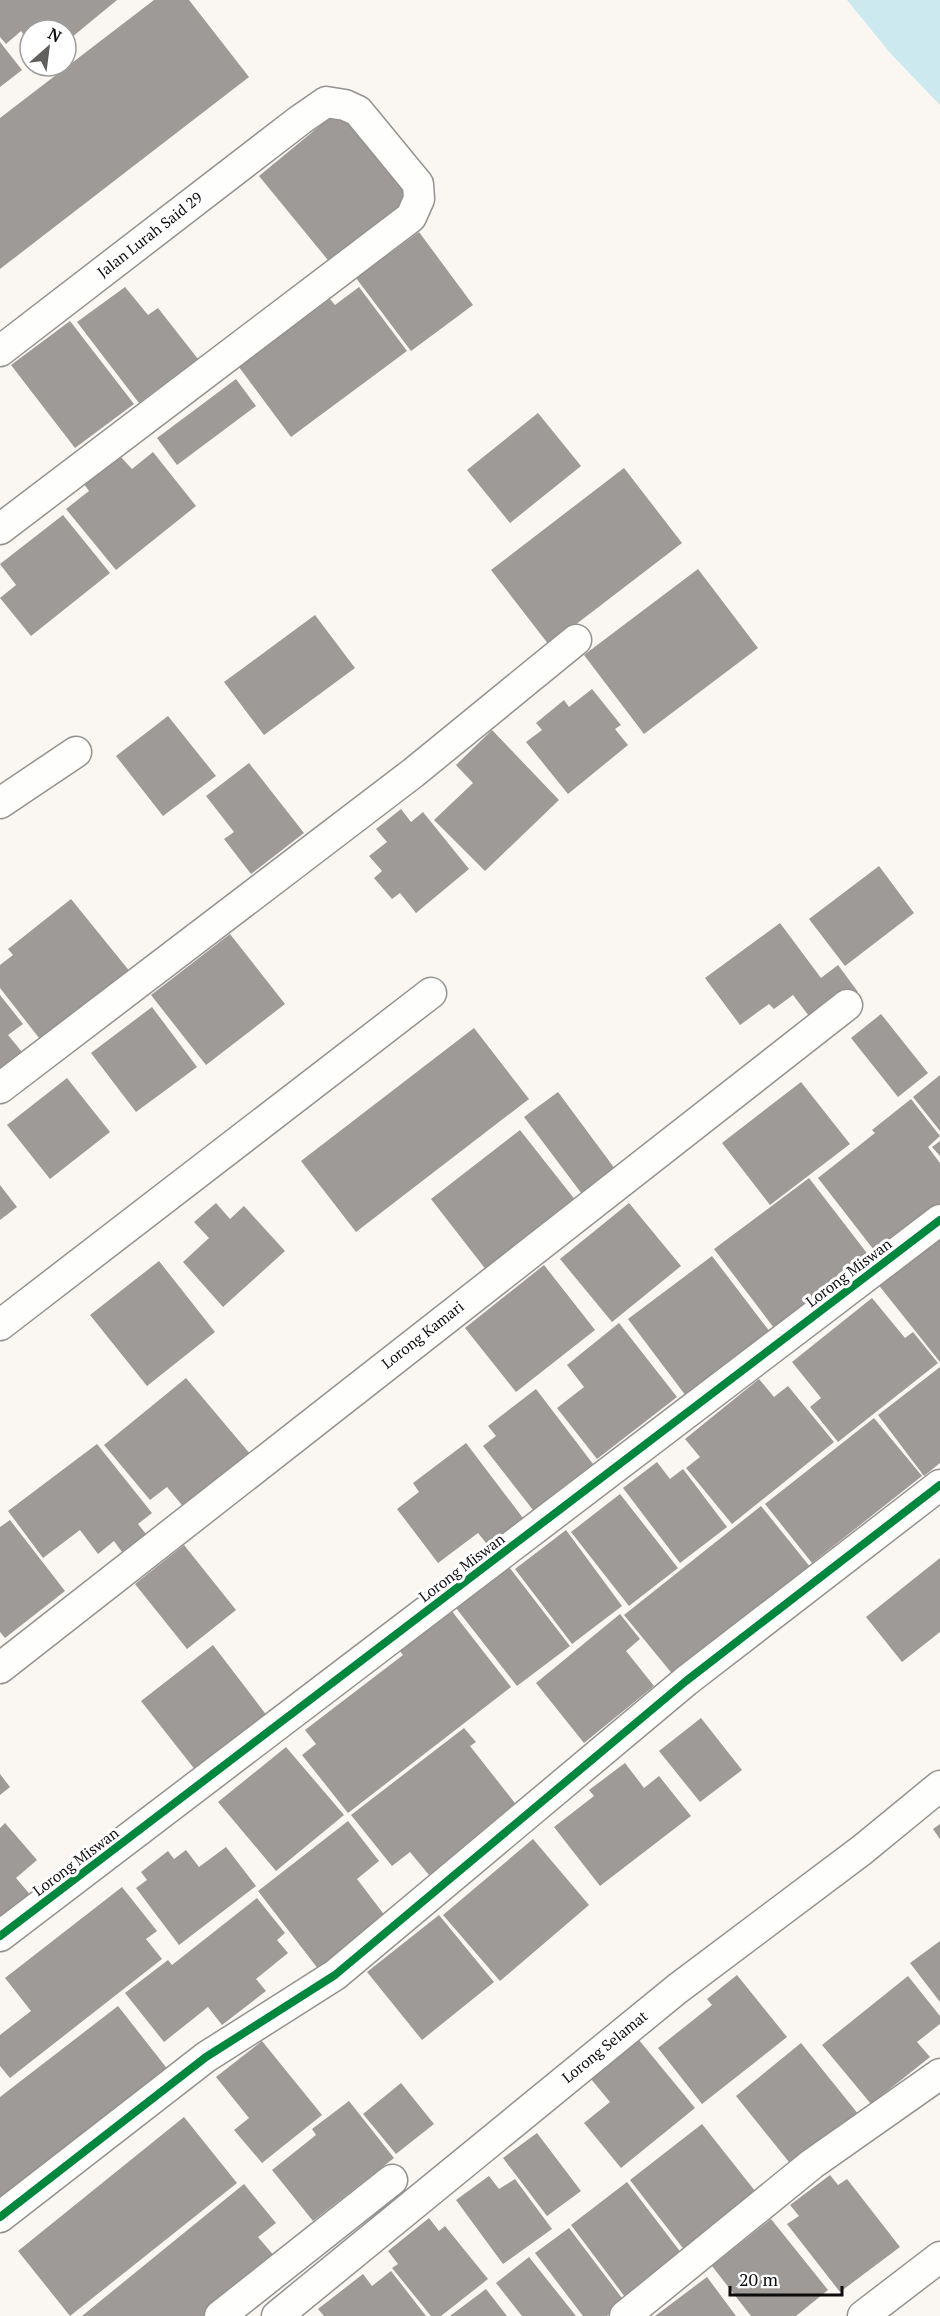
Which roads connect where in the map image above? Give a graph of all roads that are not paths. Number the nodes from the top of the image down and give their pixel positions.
1 (0, 351) edge
2 (0, 529) edge
3 (576, 640) dead end
4 (76, 752) dead end
5 (0, 803) edge
6 (431, 993) dead end
7 (847, 1005) dead end
8 (0, 1088) edge
9 (940, 1220) edge
10 (0, 1325) edge
11 (940, 1485) edge
12 (0, 1668) edge
13 (940, 1786) edge
14 (0, 1936) edge
15 (940, 2074) edge
16 (392, 2180) dead end
17 (0, 2217) edge
18 (940, 2257) edge
19 (220, 2316) edge
20 (277, 2316) edge
21 (625, 2316) edge
22 (863, 2316) edge

1 - 2 street, Jalan Lurah Said 29
3 - 8 street
4 - 5 street
6 - 10 street
7 - 12 street, Lorong Kamari
9 - 14 street, Lorong Miswan
11 - 17 street
13 - 20 street, Lorong Selamat
15 - 21 street
16 - 19 street
18 - 22 street

